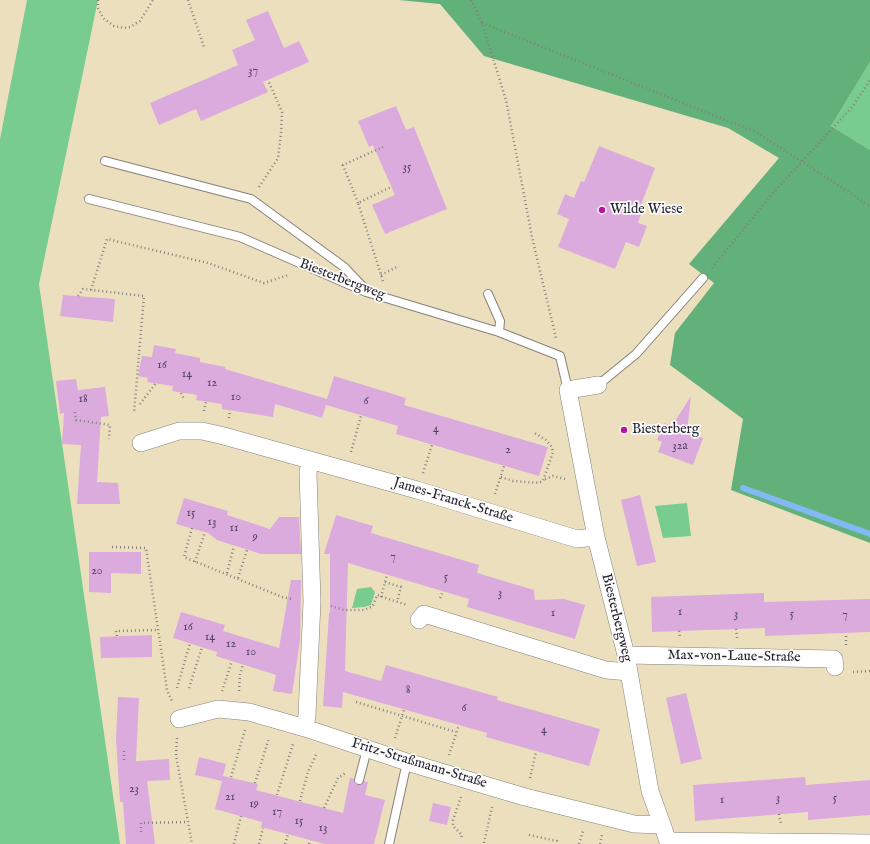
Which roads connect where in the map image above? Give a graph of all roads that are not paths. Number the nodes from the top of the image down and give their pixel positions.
1 (105, 161) dead end
2 (89, 199) dead end
3 (703, 278) road end
4 (366, 292) junction
5 (488, 294) dead end
6 (499, 332) junction
7 (598, 385) joint
8 (568, 390) junction
9 (141, 443) dead end
10 (311, 460) junction
11 (596, 537) junction
12 (421, 617) road end
13 (626, 655) junction
14 (835, 667) dead end
15 (629, 672) junction
16 (179, 719) road end
17 (300, 733) junction
18 (367, 749) junction
19 (407, 762) junction
20 (359, 780) dead end
21 (661, 825) junction
22 (669, 842) edge
23 (870, 843) edge
24 (389, 844) edge

1 - 4 lane
2 - 4 lane, Biesterbergweg
3 - 7 lane
4 - 6 lane, Biesterbergweg
5 - 6 lane
6 - 8 lane, Biesterbergweg
7 - 8 street
8 - 11 street, Biesterbergweg
9 - 10 street, James-Franck-Straße
10 - 11 street, James-Franck-Straße
10 - 17 street
11 - 13 street, Biesterbergweg
12 - 15 street
13 - 14 street, Max-von-Laue-Straße
13 - 15 street, Biesterbergweg
15 - 21 street, Biesterbergweg
16 - 17 street, Fritz-Straßmann-Straße
17 - 18 street, Fritz-Straßmann-Straße
18 - 19 street, Fritz-Straßmann-Straße
18 - 20 lane
19 - 21 street, Fritz-Straßmann-Straße
19 - 24 lane
21 - 22 street, Biesterbergweg
22 - 23 street

